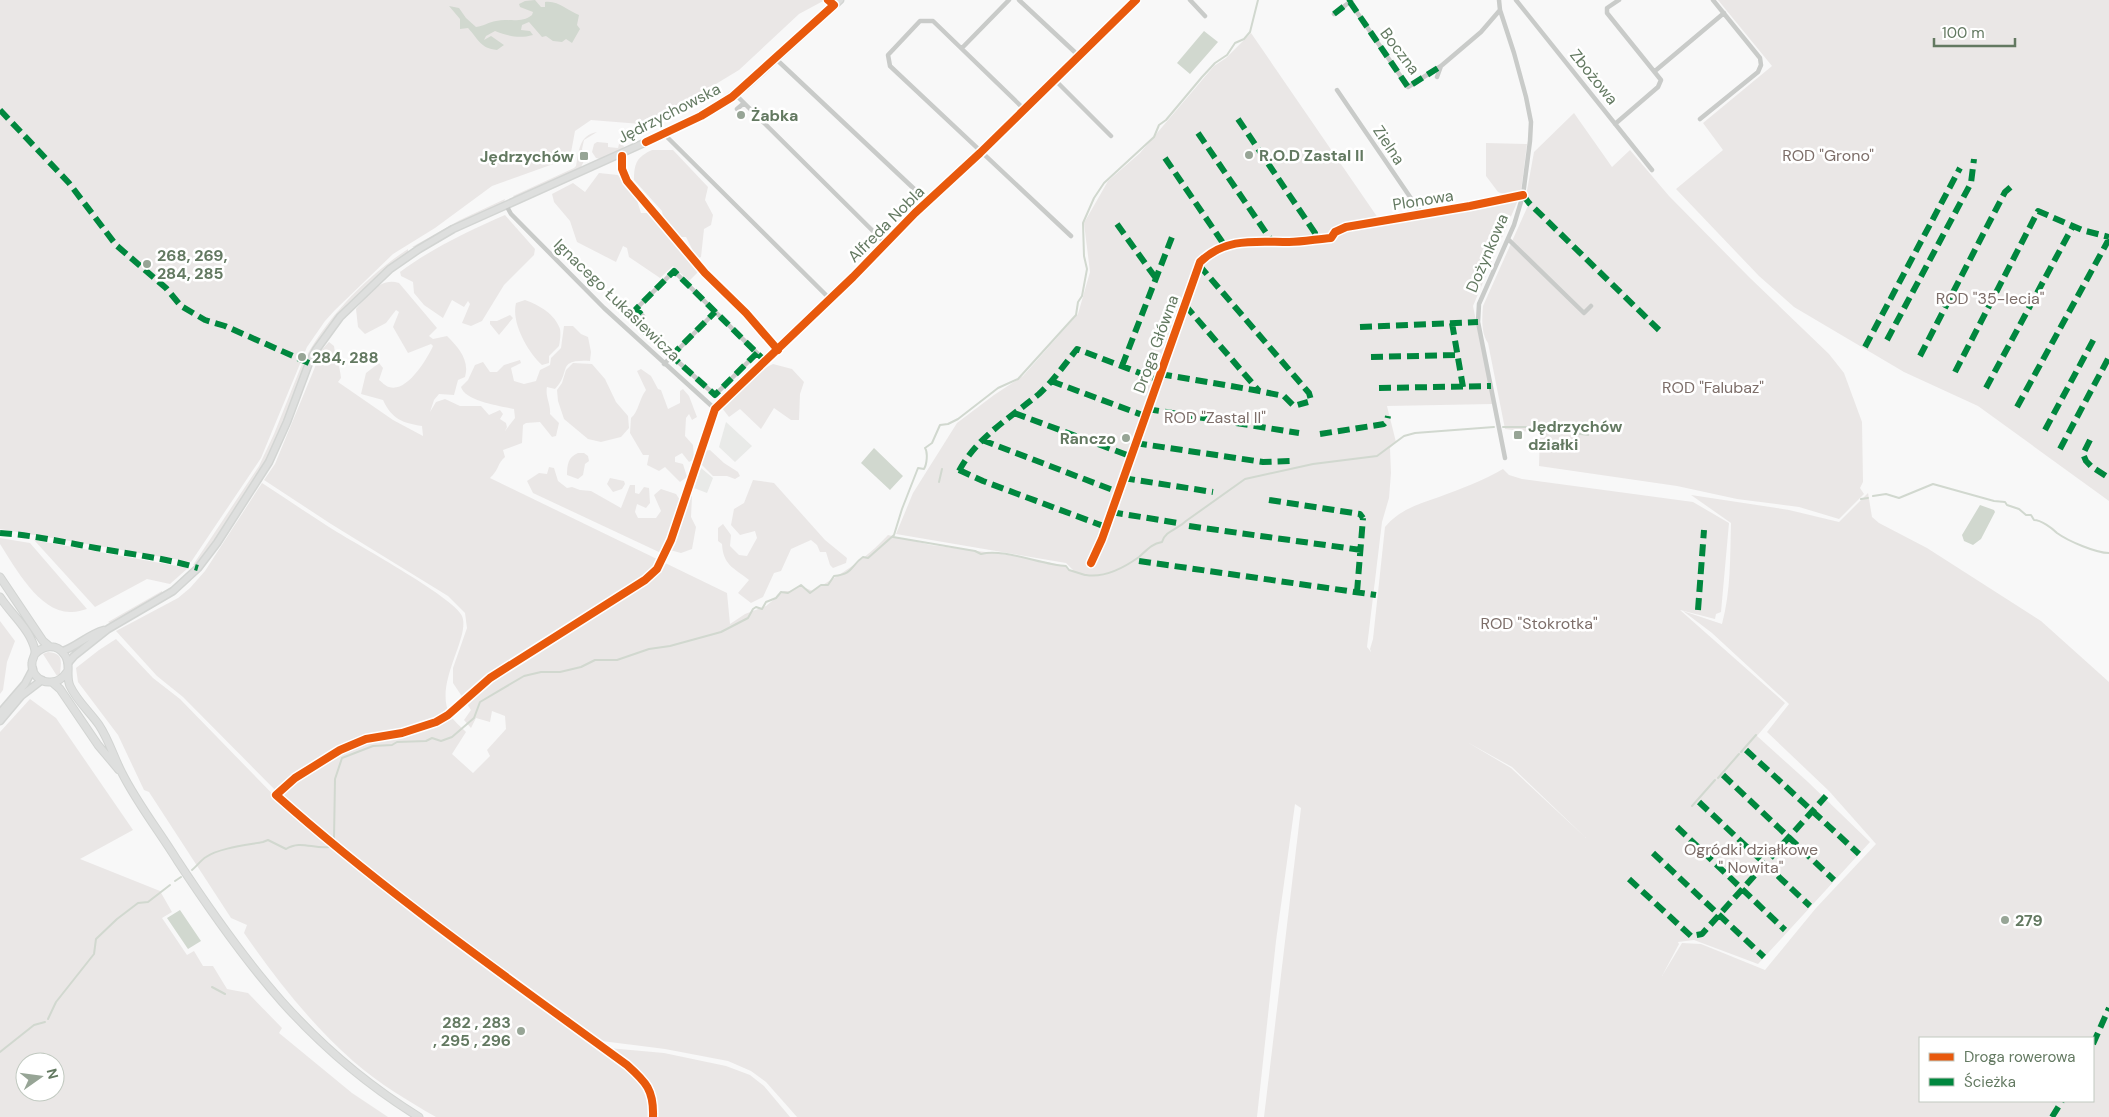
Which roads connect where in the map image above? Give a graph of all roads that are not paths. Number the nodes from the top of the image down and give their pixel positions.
1 (840, 0) edge
2 (1009, 0) edge
3 (1019, 0) edge
4 (1127, 0) edge
5 (1136, 0) edge
6 (1190, 0) edge
7 (1499, 0) edge
8 (1516, 0) edge
9 (1619, 0) edge
10 (1713, 0) edge
11 (1351, 1) edge
12 (1129, 7) junction
13 (1500, 10) junction
14 (1724, 13) junction
15 (1334, 14) dead end
16 (1205, 16) dead end
17 (962, 48) junction
18 (1079, 56) junction
19 (776, 59) junction
20 (1441, 66) junction
21 (1655, 71) junction
22 (1437, 77) dead end
23 (1055, 80) junction
24 (1337, 90) dead end
25 (735, 94) junction
26 (744, 103) junction
27 (737, 109) dead end
28 (1024, 109) junction
29 (1700, 119) dead end
30 (1615, 124) junction
31 (664, 134) junction
32 (1111, 136) dead end
33 (980, 153) junction
34 (1652, 170) dead end
35 (1523, 195) junction
36 (927, 201) junction
37 (506, 205) junction
38 (1421, 213) junction
39 (1071, 236) dead end
40 (1331, 238) joint
41 (1508, 238) junction
42 (885, 242) junction
43 (830, 298) junction
44 (1591, 306) dead end
45 (715, 312) junction
46 (757, 353) junction
47 (671, 356) junction
48 (766, 362) junction
49 (664, 364) junction
50 (715, 409) junction
51 (1505, 458) dead end
52 (688, 488) dead end
53 (1091, 563) dead end
54 (0, 577) edge
55 (0, 596) edge
56 (108, 629) junction
57 (49, 646) junction
58 (62, 651) junction
59 (35, 654) junction
60 (68, 663) junction
61 (33, 669) junction
62 (66, 672) junction
63 (42, 680) junction
64 (52, 682) junction
65 (0, 713) edge
66 (0, 721) edge
67 (122, 774) junction
68 (419, 1117) edge

1 - 19 main road, Jędrzychowska
2 - 17 street
3 - 18 street
4 - 12 street
5 - 12 street, Alfreda Nobla
6 - 16 street
7 - 13 street, Dożynkowa
8 - 30 street, Zbożowa
9 - 21 street
10 - 14 street
11 - 15 street, Boczna
11 - 20 street, Boczna
12 - 18 street, Alfreda Nobla
13 - 20 street, Boczna
13 - 35 street, Dożynkowa
14 - 21 street
14 - 29 street
17 - 28 street
17 - 33 street
18 - 23 street, Alfreda Nobla
19 - 25 main road, Jędrzychowska
19 - 36 street
20 - 22 street, Boczna
21 - 30 street
23 - 28 street, Alfreda Nobla
23 - 32 street
24 - 38 street, Zielna
25 - 26 street
25 - 31 main road, Jędrzychowska
26 - 27 street
26 - 42 street
28 - 33 street, Alfreda Nobla
30 - 34 street, Zbożowa
31 - 37 main road, Jędrzychowska
31 - 43 street
33 - 36 street, Alfreda Nobla
33 - 39 street
35 - 38 street, Plonowa
35 - 41 street, Dożynkowa
36 - 42 street, Alfreda Nobla
37 - 49 street, Ignacego Łukasiewicza
37 - 56 main road, Jędrzychowska
38 - 40 street, Plonowa
40 - 53 street, Droga Główna
41 - 44 street
41 - 51 street, Dożynkowa
42 - 43 street, Alfreda Nobla
43 - 48 street, Alfreda Nobla
45 - 46 street
45 - 47 street
45 - 47 street
46 - 47 street
46 - 48 street
47 - 49 street
48 - 50 street, Alfreda Nobla
49 - 50 street, Ignacego Łukasiewicza
50 - 52 street, Alfreda Nobla
54 - 57 main road
55 - 59 main road
56 - 58 main road
56 - 60 main road
57 - 58 main road
57 - 59 main road
58 - 60 main road
59 - 61 main road
60 - 62 main road
61 - 63 main road
61 - 65 main road
62 - 64 main road
62 - 67 main road
63 - 64 main road
63 - 66 main road
64 - 67 main road
67 - 68 main road

